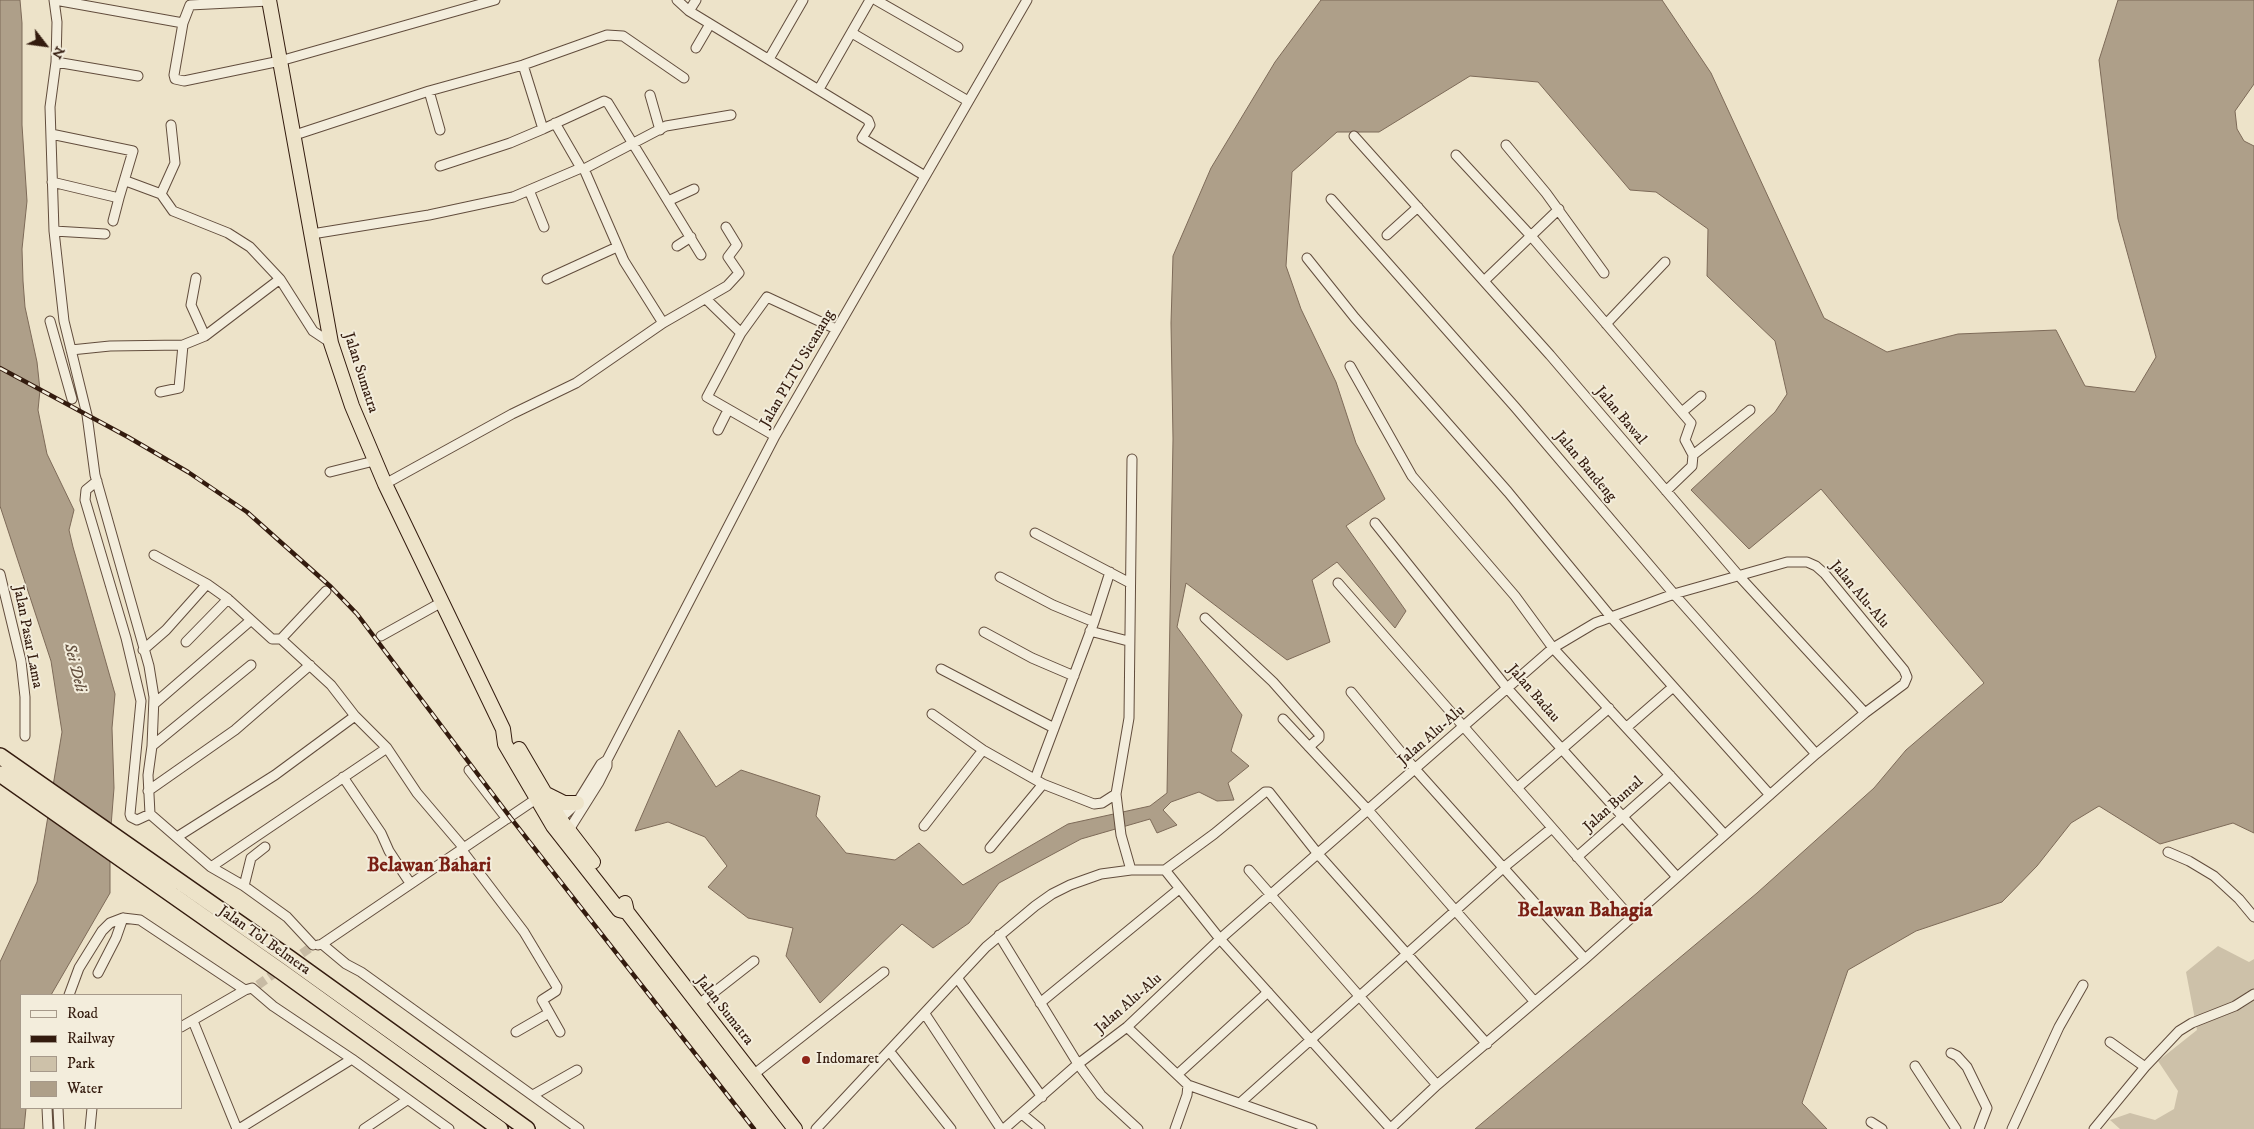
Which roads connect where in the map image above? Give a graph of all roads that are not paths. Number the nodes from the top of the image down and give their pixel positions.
1 (55, 0) edge
2 (269, 0) edge
3 (494, 0) edge
4 (677, 0) edge
5 (696, 0) edge
6 (803, 0) edge
7 (870, 0) edge
8 (876, 0) edge
9 (1027, 0) edge
10 (475, 3) edge
11 (689, 11) junction
12 (184, 23) junction
13 (710, 24) junction
14 (852, 32) junction
15 (958, 47) dead end
16 (696, 48) dead end
17 (769, 59) junction
18 (280, 61) junction
19 (56, 62) junction
20 (523, 65) junction
21 (138, 76) dead end
22 (684, 78) dead end
23 (819, 89) junction
24 (429, 91) junction
25 (650, 95) dead end
26 (968, 101) junction
27 (731, 115) dead end
28 (555, 123) junction
29 (171, 125) dead end
30 (543, 129) junction
31 (440, 130) dead end
32 (660, 130) junction
33 (51, 134) junction
34 (295, 135) junction
35 (1354, 136) dead end
36 (634, 144) junction
37 (1506, 145) dead end
38 (1456, 155) dead end
39 (440, 166) dead end
40 (583, 168) junction
41 (925, 176) junction
42 (126, 181) junction
43 (52, 182) junction
44 (694, 189) dead end
45 (530, 190) junction
46 (161, 194) junction
47 (119, 198) junction
48 (1331, 199) dead end
49 (668, 200) junction
50 (1418, 207) junction
51 (1559, 209) junction
52 (113, 221) dead end
53 (544, 227) dead end
54 (726, 227) dead end
55 (54, 231) junction
56 (105, 234) dead end
57 (312, 234) junction
58 (1387, 236) dead end
59 (1530, 236) junction
60 (691, 237) junction
61 (678, 246) dead end
62 (617, 247) junction
63 (701, 255) dead end
64 (1307, 258) dead end
65 (1665, 262) dead end
66 (1604, 273) dead end
67 (196, 278) dead end
68 (280, 278) junction
69 (547, 279) dead end
70 (1484, 281) junction
71 (706, 299) junction
72 (50, 321) dead end
73 (662, 322) junction
74 (1606, 324) junction
75 (836, 329) junction
76 (741, 333) junction
77 (205, 336) junction
78 (331, 342) junction
79 (183, 345) junction
80 (71, 352) junction
81 (60, 358) junction
82 (1350, 366) dead end
83 (160, 392) dead end
84 (1701, 396) dead end
85 (72, 399) dead end
86 (728, 410) junction
87 (1750, 410) dead end
88 (1682, 412) junction
89 (718, 430) dead end
90 (775, 436) junction
91 (1693, 455) junction
92 (1132, 459) dead end
93 (374, 461) junction
94 (330, 472) dead end
95 (97, 481) junction
96 (385, 484) junction
97 (1666, 491) junction
98 (1375, 523) dead end
99 (1035, 533) dead end
100 (154, 555) dead end
101 (1110, 572) junction
102 (0, 574) edge
103 (1740, 576) junction
104 (1000, 577) dead end
105 (1130, 583) junction
106 (208, 584) junction
107 (1338, 584) dead end
108 (2, 586) edge
109 (326, 591) dead end
110 (1674, 594) junction
111 (228, 599) junction
112 (442, 602) junction
113 (1205, 618) dead end
114 (1611, 618) junction
115 (250, 621) junction
116 (1092, 627) junction
117 (984, 632) dead end
118 (381, 636) dead end
119 (281, 638) junction
120 (1128, 641) junction
121 (186, 642) dead end
122 (1553, 648) junction
123 (143, 650) junction
124 (251, 665) dead end
125 (310, 665) junction
126 (941, 670) dead end
127 (1074, 676) junction
128 (1673, 687) junction
129 (1508, 688) junction
130 (1350, 692) dead end
131 (154, 704) junction
132 (1609, 708) junction
133 (1865, 713) junction
134 (932, 714) dead end
135 (355, 716) junction
136 (1283, 719) dead end
137 (1462, 727) junction
138 (1627, 727) junction
139 (1054, 728) junction
140 (25, 736) dead end
141 (152, 746) junction
142 (1309, 746) junction
143 (387, 748) junction
144 (1562, 748) junction
145 (983, 750) junction
146 (1816, 754) junction
147 (0, 756) edge
148 (607, 760) junction
149 (1415, 769) junction
150 (469, 770) dead end
151 (0, 774) edge
152 (1670, 775) junction
153 (342, 777) junction
154 (1039, 781) junction
155 (1517, 788) junction
156 (148, 791) junction
157 (40, 794) junction
158 (1116, 794) junction
159 (1770, 795) junction
160 (540, 796) junction
161 (577, 804) junction
162 (1368, 810) junction
163 (150, 814) junction
164 (1623, 816) junction
165 (507, 819) junction
166 (924, 826) dead end
167 (561, 828) junction
168 (1552, 828) junction
169 (1724, 834) junction
170 (176, 837) junction
171 (265, 847) dead end
172 (462, 848) junction
173 (990, 848) dead end
174 (2168, 852) dead end
175 (1318, 854) junction
176 (1577, 857) junction
177 (211, 867) junction
178 (1503, 868) junction
179 (1131, 870) junction
180 (1165, 870) junction
181 (1249, 870) dead end
182 (1677, 877) junction
183 (410, 883) junction
184 (244, 886) junction
185 (1179, 888) junction
186 (1270, 896) junction
187 (1456, 911) junction
188 (2254, 916) edge
189 (123, 918) junction
190 (1631, 918) junction
191 (999, 934) junction
192 (1220, 939) junction
193 (315, 946) junction
194 (1408, 954) junction
195 (1585, 959) junction
196 (754, 961) dead end
197 (98, 972) dead end
198 (884, 972) dead end
199 (958, 979) junction
200 (2083, 985) dead end
201 (252, 988) junction
202 (1268, 992) junction
203 (69, 994) edge
204 (2254, 994) edge
205 (1359, 996) junction
206 (1534, 1001) junction
207 (1040, 1003) junction
208 (699, 1004) junction
209 (548, 1013) junction
210 (925, 1014) junction
211 (193, 1021) junction
212 (182, 1026) edge
213 (1127, 1027) junction
214 (516, 1032) dead end
215 (560, 1032) dead end
216 (1310, 1040) junction
217 (2110, 1042) dead end
218 (1487, 1044) junction
219 (890, 1052) junction
220 (1951, 1053) dead end
221 (352, 1059) junction
222 (1078, 1064) junction
223 (1915, 1066) dead end
224 (2145, 1067) junction
225 (577, 1070) dead end
226 (1178, 1074) junction
227 (753, 1075) junction
228 (1188, 1085) junction
229 (1437, 1085) junction
230 (533, 1095) junction
231 (1042, 1097) junction
232 (407, 1100) junction
233 (1240, 1103) junction
234 (47, 1109) edge
235 (58, 1109) edge
236 (92, 1109) edge
237 (1022, 1114) junction
238 (1870, 1122) dead end
239 (48, 1129) edge
240 (59, 1129) edge
241 (90, 1129) edge
242 (238, 1129) edge
243 (364, 1129) edge
244 (449, 1129) edge
245 (500, 1129) edge
246 (527, 1129) edge
247 (579, 1129) edge
248 (795, 1129) edge
249 (816, 1129) edge
250 (951, 1129) edge
251 (1002, 1129) edge
252 (1040, 1129) edge
253 (1138, 1129) edge
254 (1174, 1129) edge
255 (1312, 1129) edge
256 (1390, 1129) edge
257 (1882, 1129) edge
258 (1956, 1129) edge
259 (1979, 1129) edge
260 (2012, 1129) edge
261 (2094, 1129) edge

1 - 12 street
1 - 19 street
2 - 12 street
2 - 18 highway, Jalan Sumatra
3 - 10 street
4 - 11 street
5 - 11 street
6 - 17 street
7 - 14 street
8 - 15 street
9 - 26 street, Jalan PLTU Sicanang
10 - 18 street
11 - 13 street
12 - 18 street
13 - 16 street
13 - 17 street
14 - 23 street
14 - 26 street
17 - 23 street
18 - 34 highway, Jalan Sumatra
19 - 21 street
19 - 33 street
20 - 22 street
20 - 24 street
20 - 30 street
23 - 41 street
24 - 31 street
24 - 34 street
25 - 32 street
26 - 41 street, Jalan PLTU Sicanang
27 - 32 street
28 - 30 street
28 - 36 street
28 - 40 street
29 - 46 street
30 - 39 street
32 - 36 street
33 - 42 street
33 - 43 street
34 - 57 highway, Jalan Sumatra
35 - 50 street, Jalan Bawal
36 - 40 street
36 - 49 street
37 - 51 street
38 - 59 street
40 - 45 street
40 - 62 street
41 - 75 street, Jalan PLTU Sicanang
42 - 46 street
42 - 47 street
43 - 47 street
43 - 55 street
44 - 49 street
45 - 53 street
45 - 57 street
46 - 68 street
47 - 52 street
48 - 110 street, Jalan Bandeng
49 - 60 street
50 - 58 street
50 - 70 street, Jalan Bawal
51 - 59 street
51 - 66 street
54 - 71 street
55 - 56 street
55 - 80 street
57 - 78 highway, Jalan Sumatra
59 - 70 street
59 - 74 street
60 - 61 street
60 - 63 street
62 - 69 street
62 - 73 street
64 - 114 street
65 - 74 street
67 - 77 street
68 - 77 street
68 - 78 street
70 - 97 street, Jalan Bawal
71 - 73 street
71 - 76 street
72 - 81 street
73 - 96 street
74 - 88 street
75 - 76 street
75 - 90 street, Jalan PLTU Sicanang
76 - 86 street
77 - 79 street
78 - 93 highway, Jalan Sumatra
79 - 80 street
79 - 83 street
80 - 81 street
80 - 95 street
81 - 85 street
82 - 122 street
84 - 88 street
86 - 89 street
86 - 90 street
87 - 91 street
88 - 91 street
90 - 148 street, Jalan PLTU Sicanang
91 - 97 street
92 - 105 street
93 - 94 street
93 - 96 highway, Jalan Sumatra
95 - 123 street
95 - 163 street
96 - 112 highway, Jalan Sumatra
97 - 103 street, Jalan Bawal
98 - 129 street, Jalan Badau
99 - 101 street
100 - 106 street
101 - 105 street
101 - 116 street
102 - 108 street, Jalan Pasar Lama
103 - 110 street, Jalan Alu-Alu
103 - 133 street, Jalan Bawal
103 - 133 street, Jalan Alu-Alu
104 - 116 street
105 - 120 street
106 - 111 street
106 - 123 street
107 - 137 street
108 - 140 street, Jalan Pasar Lama
109 - 119 street
110 - 114 street, Jalan Alu-Alu
110 - 146 street, Jalan Bandeng
111 - 115 street
111 - 121 street
112 - 118 street
112 - 160 highway, Jalan Sumatra
113 - 142 street
114 - 122 street, Jalan Alu-Alu
114 - 128 street
115 - 119 street
115 - 131 street
116 - 120 street
116 - 127 street
117 - 127 street
119 - 125 street
120 - 158 street
122 - 129 street, Jalan Alu-Alu
122 - 132 street
123 - 131 street
124 - 141 street
125 - 135 street
125 - 156 street
126 - 139 street
127 - 139 street
128 - 138 street
128 - 159 street
129 - 137 street, Jalan Alu-Alu
129 - 144 street, Jalan Badau
130 - 149 street
131 - 141 street
132 - 138 street
132 - 144 street
133 - 146 street
134 - 145 street
135 - 143 street
135 - 170 street
136 - 142 street
137 - 149 street, Jalan Alu-Alu
137 - 155 street
138 - 152 street
139 - 154 street
141 - 156 street
142 - 162 street
143 - 153 street
143 - 172 street
144 - 155 street
144 - 164 street, Jalan Badau
145 - 154 street
145 - 166 street
146 - 159 street
147 - 157 highway, Jalan Tol Belmera
148 - 161 street, Jalan PLTU Sicanang
148 - 167 street, Jalan PLTU Sicanang
149 - 162 street, Jalan Alu-Alu
149 - 178 street
150 - 165 street
151 - 157 highway, Jalan Tol Belmera
152 - 164 street, Jalan Buntal
152 - 169 street
153 - 177 street
153 - 183 street
154 - 158 street
154 - 173 street
155 - 168 street
156 - 163 street
157 - 245 highway, Jalan Tol Belmera
157 - 246 highway, Jalan Tol Belmera
158 - 179 street
159 - 169 street
160 - 161 highway
160 - 165 street
160 - 167 highway, Jalan Sumatra
161 - 167 street, Jalan PLTU Sicanang
162 - 175 street, Jalan Alu-Alu
162 - 187 street
163 - 170 street
164 - 176 street, Jalan Buntal
164 - 182 street, Jalan Badau
165 - 172 street
167 - 208 highway, Jalan Sumatra
168 - 176 street
168 - 178 street
169 - 182 street
170 - 177 street
171 - 184 street
172 - 183 street
172 - 209 street
174 - 188 street
175 - 180 street
175 - 186 street, Jalan Alu-Alu
175 - 194 street
176 - 190 street
177 - 184 street
178 - 187 street
178 - 195 street
179 - 180 street
179 - 191 street
180 - 185 street
181 - 186 street
182 - 190 street
183 - 193 street
184 - 193 street
185 - 192 street
185 - 207 street
186 - 192 street, Jalan Alu-Alu
186 - 205 street
187 - 194 street
187 - 206 street
189 - 197 street
189 - 201 street
189 - 203 street
190 - 195 street
191 - 199 street
191 - 207 street
192 - 202 street
192 - 213 street, Jalan Alu-Alu
193 - 230 street
194 - 205 street
194 - 218 street
195 - 206 street
196 - 208 street
198 - 227 street
199 - 210 street
199 - 231 street
200 - 260 street
201 - 211 street
201 - 221 street
202 - 216 street
202 - 226 street
204 - 224 street
205 - 216 street
205 - 229 street
206 - 218 street
207 - 222 street
208 - 227 highway, Jalan Sumatra
209 - 214 street
209 - 215 street
210 - 219 street
210 - 251 street
211 - 212 street
211 - 242 street
213 - 222 street, Jalan Alu-Alu
213 - 226 street
216 - 233 street
216 - 256 street
217 - 224 street
218 - 229 street
219 - 249 street
219 - 250 street
220 - 259 street
221 - 232 street
221 - 242 street
222 - 231 street, Jalan Alu-Alu
222 - 253 street
223 - 258 street
224 - 261 street
225 - 230 street
226 - 228 street
227 - 248 highway, Jalan Sumatra
228 - 233 street
228 - 254 street
229 - 256 street
230 - 247 street
231 - 237 street, Jalan Alu-Alu
232 - 243 street
232 - 244 street
233 - 255 street
234 - 239 street
235 - 240 street
236 - 241 street
237 - 251 street, Jalan Alu-Alu
237 - 252 street
238 - 257 street

